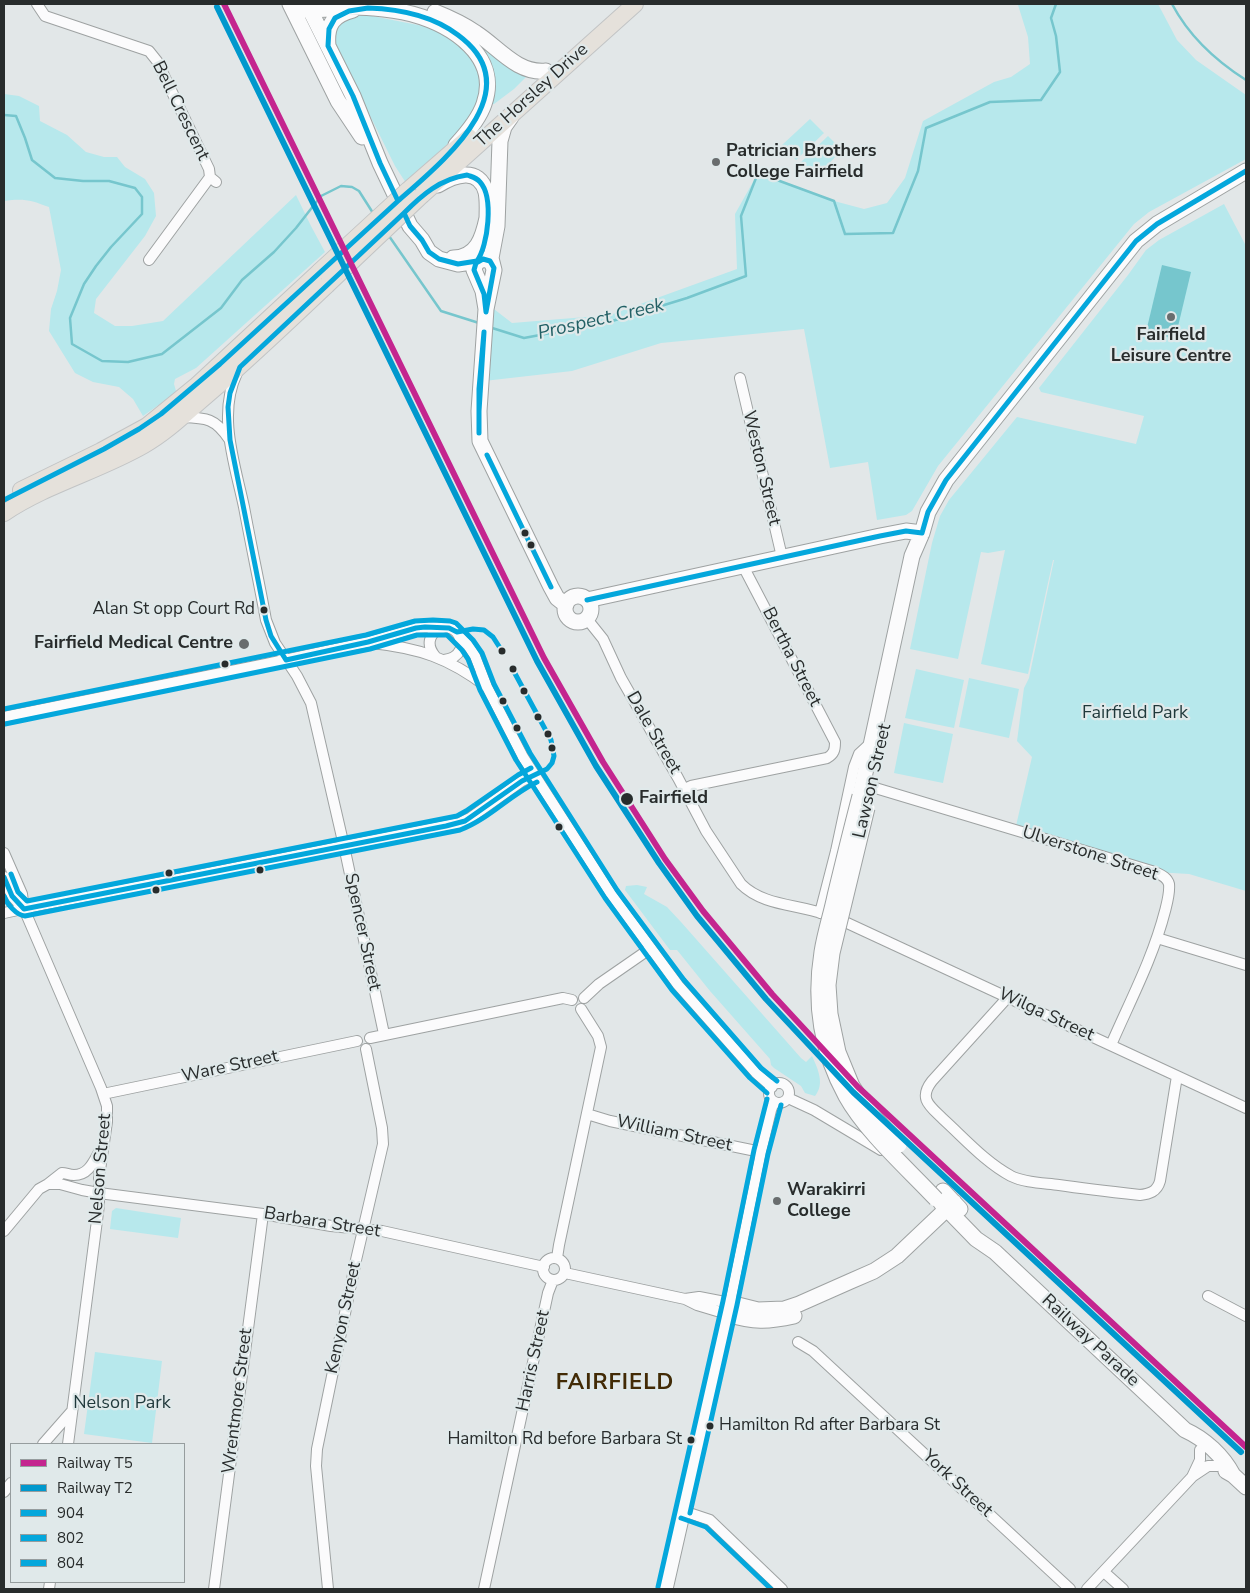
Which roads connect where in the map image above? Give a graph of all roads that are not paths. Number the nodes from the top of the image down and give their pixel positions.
1 (37, 4) edge
2 (412, 4) edge
3 (620, 4) edge
4 (635, 4) edge
5 (300, 8) edge
6 (372, 8) junction
7 (328, 46) junction
8 (546, 71) junction
9 (529, 98) junction
10 (447, 156) junction
11 (380, 163) junction
12 (1246, 171) edge
13 (414, 193) junction
14 (487, 218) junction
15 (410, 226) junction
16 (422, 240) junction
17 (148, 260) dead end
18 (477, 268) junction
19 (493, 269) junction
20 (323, 278) junction
21 (486, 310) junction
22 (240, 366) junction
23 (740, 378) dead end
24 (182, 417) junction
25 (230, 440) junction
26 (4, 500) edge
27 (4, 513) edge
28 (922, 533) junction
29 (782, 557) junction
30 (744, 566) junction
31 (587, 600) junction
32 (566, 605) junction
33 (587, 619) junction
34 (441, 628) junction
35 (460, 637) junction
36 (368, 642) junction
37 (439, 658) junction
38 (286, 660) junction
39 (487, 687) junction
40 (4, 718) edge
41 (872, 742) junction
42 (534, 775) junction
43 (684, 789) junction
44 (867, 794) junction
45 (344, 846) junction
46 (4, 853) edge
47 (4, 877) edge
48 (754, 895) joint
49 (24, 909) junction
50 (4, 913) edge
51 (845, 922) dead end
52 (1157, 938) junction
53 (651, 948) junction
54 (1246, 965) edge
55 (1008, 997) junction
56 (584, 998) junction
57 (572, 1000) junction
58 (581, 1009) junction
59 (384, 1034) junction
60 (370, 1038) junction
61 (358, 1041) junction
62 (1110, 1045) junction
63 (366, 1049) junction
64 (1177, 1076) junction
65 (772, 1087) junction
66 (103, 1094) junction
67 (788, 1098) junction
68 (774, 1102) junction
69 (1246, 1108) edge
70 (587, 1114) junction
71 (104, 1144) junction
72 (881, 1150) dead end
73 (761, 1152) junction
74 (48, 1184) junction
75 (99, 1193) junction
76 (949, 1205) junction
77 (262, 1214) junction
78 (363, 1230) junction
79 (4, 1231) edge
80 (557, 1258) junction
81 (544, 1266) junction
82 (565, 1272) junction
83 (553, 1280) junction
84 (1208, 1296) dead end
85 (728, 1309) junction
86 (1246, 1316) edge
87 (798, 1342) dead end
88 (72, 1410) junction
89 (1185, 1430) junction
90 (44, 1443) edge
91 (68, 1443) edge
92 (1200, 1450) junction
93 (1218, 1466) junction
94 (1233, 1476) junction
95 (1192, 1477) junction
96 (1246, 1487) edge
97 (682, 1511) junction
98 (1104, 1572) junction
99 (214, 1589) edge
100 (328, 1589) edge
101 (484, 1589) edge
102 (666, 1589) edge
103 (782, 1589) edge
104 (1070, 1589) edge
105 (1087, 1589) edge
106 (1123, 1589) edge

1 - 17 street, Bell Crescent
2 - 8 main road
3 - 8 main road, The Horsley Drive
4 - 9 main road, The Horsley Drive
5 - 6 main road
5 - 7 main road
5 - 11 main road
6 - 7 main road
6 - 10 main road
7 - 11 main road
8 - 10 main road, The Horsley Drive
9 - 13 main road, The Horsley Drive
9 - 19 main road
10 - 13 main road, The Horsley Drive
11 - 15 main road
12 - 28 main road
13 - 14 main road
13 - 20 main road, The Horsley Drive, bridge
14 - 16 main road
14 - 18 main road
15 - 16 main road
15 - 18 main road
16 - 18 main road
18 - 19 main road
18 - 21 main road
19 - 21 main road
20 - 22 main road, The Horsley Drive
20 - 26 main road, The Horsley Drive
21 - 32 main road
22 - 24 main road, The Horsley Drive
22 - 25 street, Spencer Street
23 - 29 street, Weston Street
24 - 25 street
24 - 27 main road, The Horsley Drive
25 - 38 street, Spencer Street
28 - 29 main road
28 - 41 main road, Lawson Street
28 - 44 main road, Lawson Street
29 - 30 main road
30 - 31 main road
30 - 43 street, Bertha Street
31 - 32 main road
31 - 33 main road
32 - 33 main road
33 - 43 street, Dale Street
34 - 35 street
34 - 36 street
34 - 37 street
35 - 37 street
35 - 39 street
36 - 37 street
36 - 38 street
37 - 39 street
38 - 40 street
38 - 45 street, Spencer Street
39 - 42 street
41 - 44 main road, Lawson Street
41 - 48 street, Lawson Street
42 - 45 street
42 - 53 street
43 - 48 street, Dale Street
44 - 52 street, Ulverstone Street
44 - 76 main road, Lawson Street, bridge
45 - 49 street
45 - 59 street, Spencer Street
46 - 49 street, Nelson Street
47 - 49 street, Nelson Street
49 - 50 street
49 - 66 street, Nelson Street
51 - 55 street, Wilga Street
52 - 54 street
52 - 62 street, Ulverstone Street
53 - 56 street
53 - 65 street
55 - 62 street, Wilga Street
55 - 64 street
56 - 57 street
56 - 58 street
57 - 58 street
57 - 59 street
58 - 70 street
59 - 60 street
60 - 61 street
60 - 63 street
61 - 63 street
61 - 66 street, Ware Street
62 - 64 street, Wilga Street
63 - 78 street, Kenyon Street
64 - 69 street, Wilga Street
65 - 67 street
65 - 68 street
66 - 71 street, Nelson Street
67 - 68 street
67 - 72 street
68 - 73 street
70 - 73 street, William Street
70 - 80 street
71 - 74 street
71 - 75 street, Nelson Street
73 - 85 street
74 - 75 street, Barbara Street
74 - 79 street
75 - 77 street, Barbara Street
75 - 88 street, Nelson Street
76 - 85 main road
76 - 89 main road, Railway Parade
77 - 78 street, Barbara Street
77 - 99 street, Wrentmore Street
78 - 81 street, Barbara Street
78 - 100 street, Kenyon Street
80 - 81 street
80 - 82 street
81 - 83 street
82 - 83 street
82 - 85 street
83 - 101 street, Harris Street
84 - 86 street
85 - 97 main road
87 - 104 street, York Street
88 - 90 street
88 - 91 street, Nelson Street
89 - 92 main road, Railway Parade
89 - 94 main road, Railway Parade
92 - 93 main road, Railway Parade
92 - 95 street
93 - 94 main road, Railway Parade
93 - 95 street
94 - 96 main road, Railway Parade
95 - 98 street
97 - 102 main road
97 - 103 street
98 - 105 street
98 - 106 street

